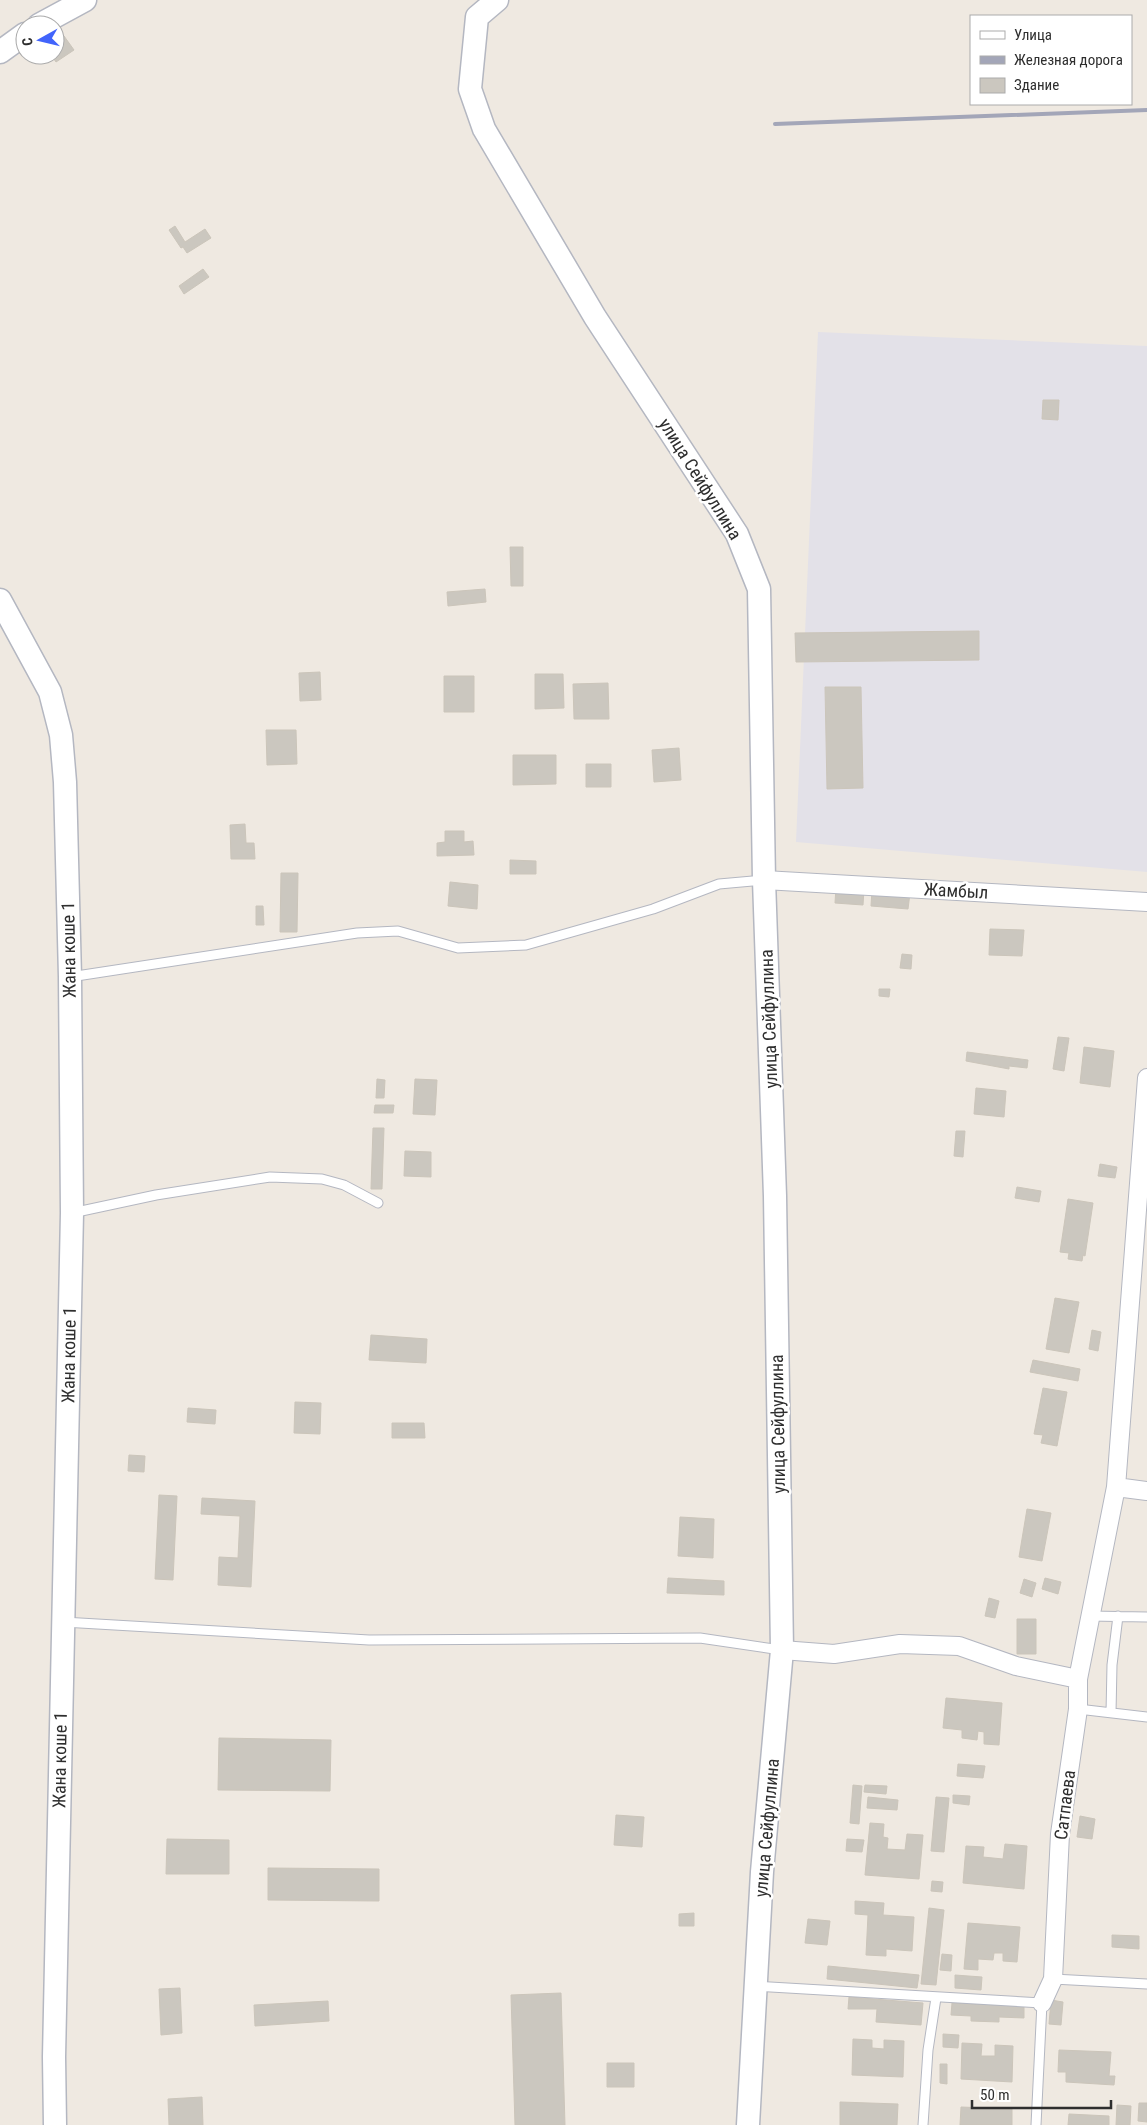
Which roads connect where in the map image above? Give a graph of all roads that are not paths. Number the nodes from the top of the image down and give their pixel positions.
1 (85, 0) edge
2 (497, 0) edge
3 (57, 15) edge
4 (15, 41) edge
5 (0, 52) edge
6 (0, 600) edge
7 (764, 880) junction
8 (1147, 902) edge
9 (70, 977) junction
10 (1147, 1078) edge
11 (378, 1203) dead end
12 (72, 1213) junction
13 (1116, 1487) junction
14 (1147, 1491) edge
15 (1090, 1616) junction
16 (1118, 1616) junction
17 (1147, 1617) edge
18 (63, 1622) junction
19 (782, 1650) junction
20 (1078, 1679) junction
21 (1078, 1709) junction
22 (1111, 1713) junction
23 (1147, 1717) edge
24 (1053, 1979) junction
25 (1147, 1984) edge
26 (755, 1986) junction
27 (936, 1998) junction
28 (1042, 2003) junction
29 (55, 2125) edge
30 (748, 2125) edge
31 (923, 2125) edge
32 (1036, 2125) edge

1 - 3 street
2 - 7 street, улица Сейфуллина
4 - 5 street
6 - 9 street, Жана коше 1
7 - 8 street, Жамбыл
7 - 9 lane
7 - 19 street, улица Сейфуллина
9 - 12 street, Жана коше 1
10 - 13 street, Сатпаева
11 - 12 lane
12 - 18 street, Жана коше 1
13 - 14 street
13 - 15 street, Сатпаева
15 - 16 lane
15 - 20 street, Сатпаева
16 - 17 lane
16 - 22 lane
18 - 19 lane
18 - 29 street, Жана коше 1
19 - 20 street
19 - 26 street, улица Сейфуллина
20 - 21 street, Сатпаева
21 - 22 lane
21 - 24 street, Сатпаева
22 - 23 lane
24 - 25 lane
24 - 28 street, Сатпаева
26 - 27 lane
26 - 30 street, улица Сейфуллина
27 - 28 lane
27 - 31 lane
28 - 32 lane, Сатпаева

